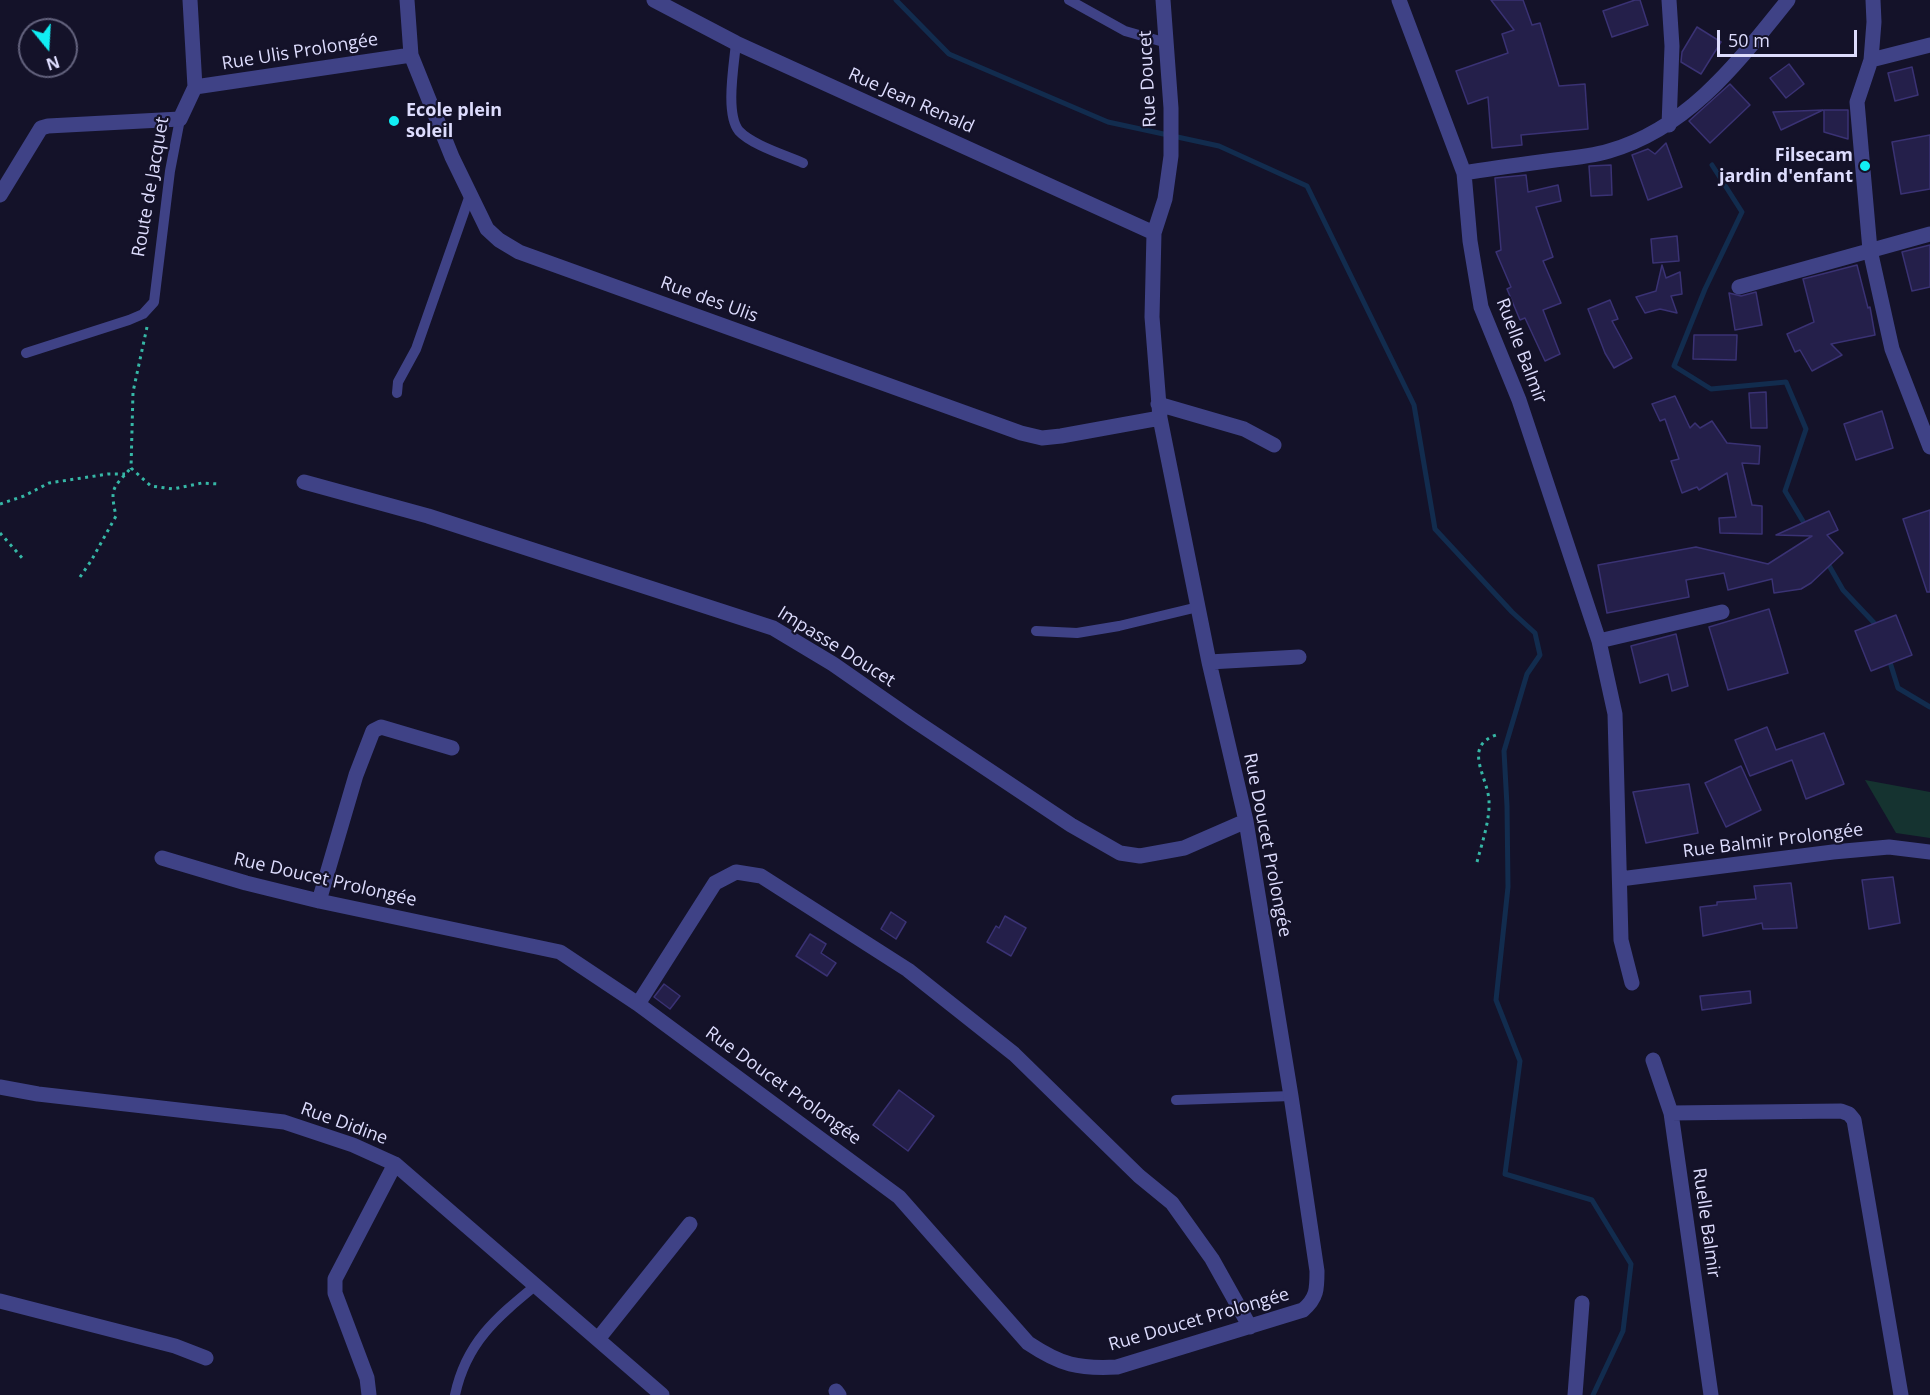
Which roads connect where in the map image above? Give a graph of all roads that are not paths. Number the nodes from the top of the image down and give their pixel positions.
1 (190, 0) edge
2 (407, 0) edge
3 (654, 0) edge
4 (1070, 0) edge
5 (1163, 0) edge
6 (1399, 0) edge
7 (1670, 0) edge
8 (1788, 0) edge
9 (1873, 0) edge
10 (736, 43) junction
11 (1167, 43) junction
12 (1930, 45) edge
13 (411, 55) junction
14 (1871, 60) junction
15 (195, 87) junction
16 (180, 119) junction
17 (1669, 125) junction
18 (1172, 156) joint
19 (803, 162) dead end
20 (1464, 173) junction
21 (0, 195) edge
22 (470, 195) junction
23 (1154, 233) junction
24 (1930, 234) edge
25 (1870, 250) junction
26 (1739, 287) dead end
27 (26, 353) dead end
28 (397, 393) dead end
29 (1159, 411) junction
30 (1274, 445) dead end
31 (1930, 447) edge
32 (304, 482) dead end
33 (1198, 607) junction
34 (1722, 612) dead end
35 (1036, 631) dead end
36 (1599, 641) junction
37 (1299, 657) dead end
38 (1209, 662) junction
39 (452, 748) dead end
40 (1246, 821) junction
41 (1930, 852) edge
42 (162, 858) dead end
43 (1620, 879) junction
44 (319, 901) junction
45 (1632, 983) dead end
46 (638, 1004) junction
47 (1653, 1060) dead end
48 (0, 1087) edge
49 (1291, 1096) junction
50 (1176, 1100) dead end
51 (1671, 1113) junction
52 (395, 1164) junction
53 (690, 1224) dead end
54 (535, 1286) junction
55 (0, 1301) edge
56 (1582, 1303) dead end
57 (1250, 1327) junction
58 (598, 1339) junction
59 (207, 1358) dead end
60 (369, 1395) edge
61 (455, 1395) edge
62 (662, 1395) edge
63 (1575, 1395) edge
64 (1711, 1395) edge
65 (1901, 1395) edge

1 - 15 street, Route de Jacquet
2 - 13 street, Rue des Ulis
3 - 10 street, Rue Jean Renald
4 - 11 lane
5 - 11 street, Rue Doucet
6 - 20 street, Ruelle Balmir
7 - 17 street
8 - 17 street
9 - 14 street
10 - 19 lane
10 - 23 street, Rue Jean Renald
11 - 18 street, Rue Doucet
12 - 14 street
13 - 15 street, Rue Ulis Prolongée
13 - 22 street, Rue des Ulis
14 - 25 street
15 - 16 street, Route de Jacquet
16 - 21 street
16 - 27 lane, Route de Jacquet
17 - 20 street
18 - 23 street, Rue Doucet Prolongée
20 - 36 street, Ruelle Balmir
22 - 28 lane
22 - 29 street, Rue des Ulis
23 - 29 street, Rue Doucet Prolongée
24 - 25 street
25 - 26 street
25 - 31 street
29 - 30 street
29 - 33 street, Rue Doucet Prolongée
32 - 40 street, Impasse Doucet
33 - 35 lane
33 - 38 street, Rue Doucet Prolongée
34 - 36 street
36 - 43 street, Ruelle Balmir
37 - 38 street
38 - 40 street, Rue Doucet Prolongée
39 - 44 street
40 - 49 street, Rue Doucet Prolongée
41 - 43 street, Rue Balmir Prolongée
42 - 44 street, Rue Doucet Prolongée
43 - 45 street, Ruelle Balmir
44 - 46 street, Rue Doucet Prolongée
46 - 57 street, Rue Doucet Prolongée
46 - 57 street
47 - 51 street, Ruelle Balmir
48 - 52 street, Rue Didine
49 - 50 lane
49 - 57 street, Rue Doucet Prolongée
51 - 64 street, Ruelle Balmir
51 - 65 street
52 - 54 street, Rue Didine
52 - 60 street
53 - 58 street
54 - 58 street, Rue Didine
54 - 61 lane
55 - 59 street
56 - 63 street
58 - 62 street, Rue Didine

